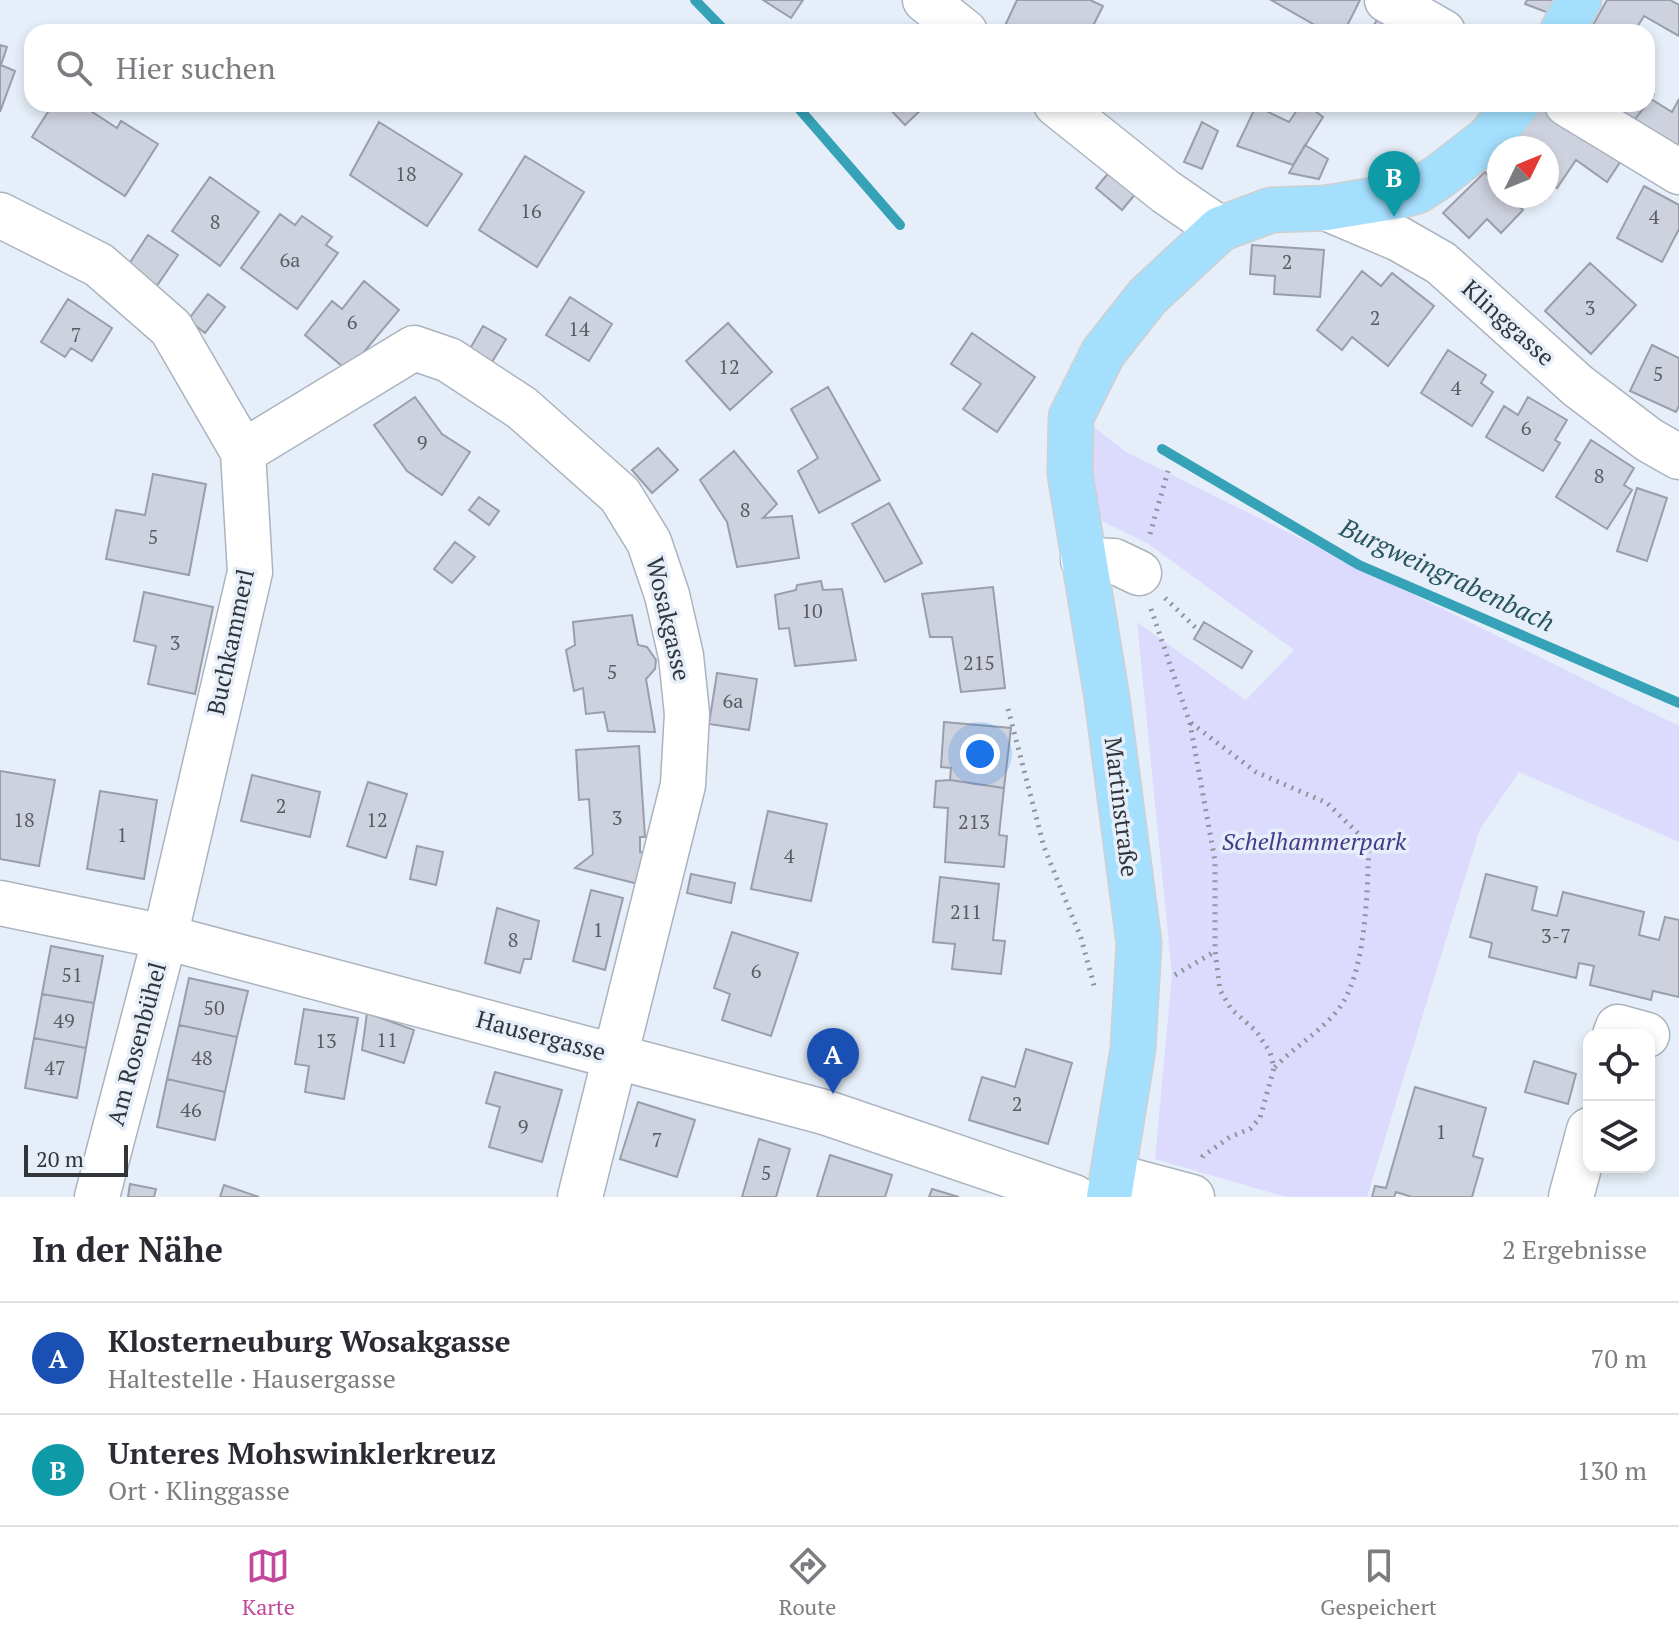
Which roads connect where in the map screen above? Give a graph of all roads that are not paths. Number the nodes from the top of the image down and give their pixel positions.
1 (925, 0) edge
2 (1387, 0) edge
3 (1579, 0) edge
4 (955, 24) edge
5 (1429, 24) edge
6 (1566, 24) edge
7 (1066, 112) edge
8 (1510, 112) edge
9 (1580, 112) edge
10 (1679, 172) edge
11 (1326, 208) junction
12 (0, 215) edge
13 (1220, 229) junction
14 (243, 452) junction
15 (1679, 457) edge
16 (1143, 558) road end
17 (1083, 560) junction
18 (0, 903) edge
19 (165, 937) junction
20 (1655, 1037) edge
21 (1679, 1044) edge
22 (616, 1056) junction
23 (1583, 1152) edge
24 (1111, 1186) edge
25 (1190, 1196) edge
26 (97, 1197) edge
27 (580, 1197) edge
28 (1074, 1197) edge
29 (1571, 1197) edge

1 - 4 street
2 - 5 street
3 - 6 main road
7 - 13 street
8 - 11 main road
9 - 10 street
11 - 13 main road
11 - 15 street, Klinggasse
12 - 14 street, Buchkammerl
13 - 17 main road, Martinstraße
14 - 19 street, Buchkammerl
14 - 22 street, Wosakgasse
16 - 17 street
17 - 24 main road, Martinstraße
18 - 19 street, Hausergasse
19 - 22 street, Hausergasse
19 - 26 street, Am Rosenbühel
20 - 21 street
22 - 27 street
22 - 28 street, Hausergasse
23 - 29 street
24 - 25 street

